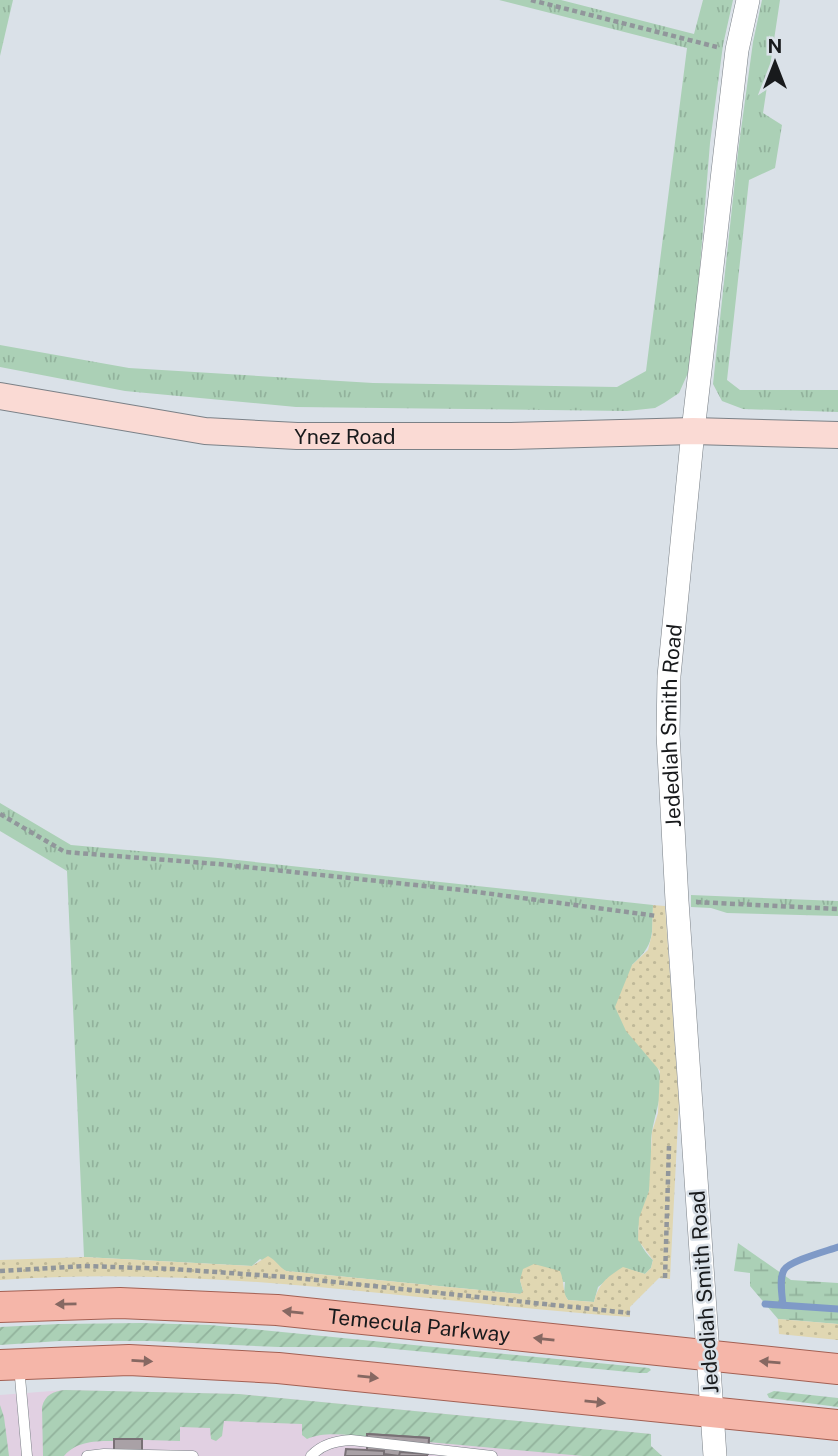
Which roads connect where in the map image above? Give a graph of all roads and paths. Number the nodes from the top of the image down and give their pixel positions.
1 (531, 0) edge
2 (748, 0) edge
3 (737, 50) junction
4 (0, 396) edge
5 (693, 431) junction
6 (838, 435) edge
7 (0, 814) edge
8 (677, 901) junction
9 (838, 909) edge
10 (0, 1272) edge
11 (0, 1307) edge
12 (630, 1313) dead end
13 (708, 1356) junction
14 (10, 1364) edge
15 (838, 1369) edge
16 (711, 1413) junction
17 (838, 1425) edge
18 (27, 1456) edge
19 (87, 1456) edge
20 (185, 1456) edge
21 (193, 1456) edge
22 (311, 1456) edge
23 (492, 1456) edge
24 (715, 1456) edge

1 - 3 path
2 - 3 street, Jedediah Smith Road
3 - 5 street, Jedediah Smith Road
4 - 5 main road, Ynez Road
5 - 6 main road, Ynez Road
5 - 8 street, Jedediah Smith Road
7 - 8 path
8 - 9 path
8 - 13 street, Jedediah Smith Road
10 - 12 path
13 -> 11 main road, Temecula Parkway
15 -> 13 main road, Temecula Parkway
13 - 16 street, Jedediah Smith Road
14 -> 16 main road
14 - 18 lane
16 - 17 main road
16 - 24 street, Jedediah Smith Road
19 - 20 lane
20 - 21 lane
22 - 23 lane

